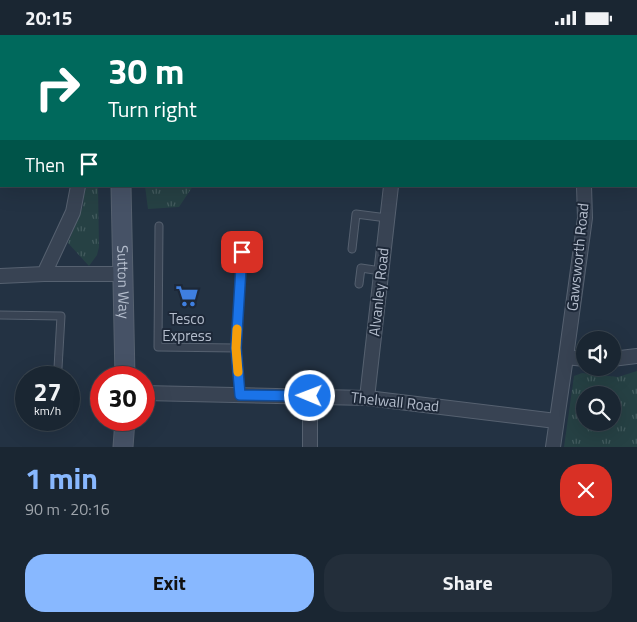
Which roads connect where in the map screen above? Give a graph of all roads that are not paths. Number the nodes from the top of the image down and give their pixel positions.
1 (78, 187) edge
2 (121, 187) edge
3 (391, 187) edge
4 (584, 187) edge
5 (388, 218) junction
6 (159, 227) dead end
7 (352, 249) dead end
8 (242, 252) dead end
9 (381, 271) junction
10 (44, 273) junction
11 (122, 274) junction
12 (0, 276) edge
13 (359, 284) dead end
14 (0, 315) edge
15 (236, 348) junction
16 (637, 356) edge
17 (566, 357) junction
18 (576, 358) edge
19 (621, 358) edge
20 (58, 366) edge
21 (125, 366) edge
22 (155, 393) edge
23 (240, 395) junction
24 (310, 396) junction
25 (367, 398) junction
26 (556, 421) junction
27 (124, 431) edge
28 (123, 447) edge
29 (310, 447) edge
30 (552, 447) edge

1 - 10 street
2 - 11 main road, Sutton Way
3 - 5 street, Alvanley Road
4 - 17 street, Gawsworth Road
5 - 7 lane
5 - 9 street, Alvanley Road
6 - 15 lane
8 - 15 lane
9 - 13 lane
9 - 25 street, Alvanley Road
10 - 11 street
10 - 12 street
11 - 21 main road, Sutton Way
14 - 20 lane
15 - 23 lane
16 - 19 street
17 - 18 street
17 - 26 street, Gawsworth Road
22 - 23 street, Thelwall Road
23 - 24 street, Thelwall Road
24 - 25 street, Thelwall Road
24 - 29 street
25 - 26 street, Thelwall Road
26 - 30 street, Gawsworth Road
27 - 28 main road

